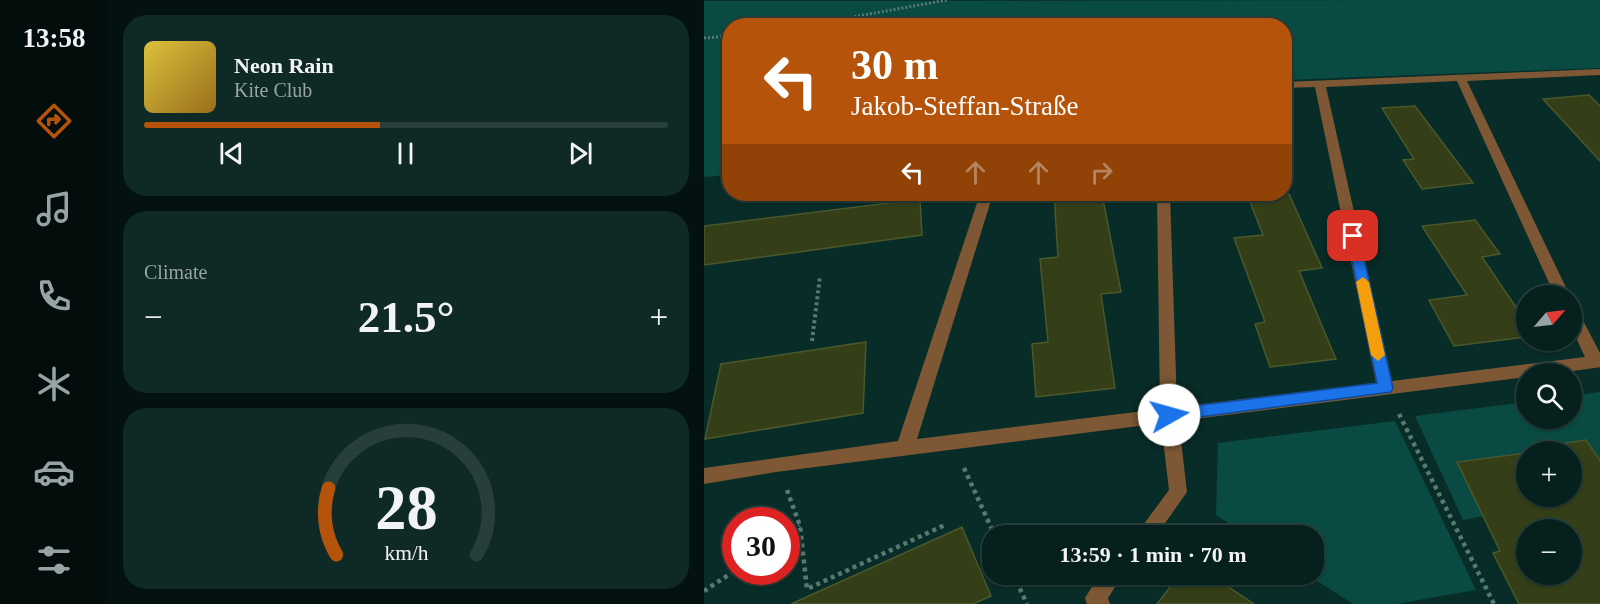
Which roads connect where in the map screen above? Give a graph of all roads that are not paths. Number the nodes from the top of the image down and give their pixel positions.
1 (1601, 72) edge
2 (1461, 79) junction
3 (1320, 83) junction
4 (1292, 85) edge
5 (984, 201) edge
6 (1163, 201) edge
7 (1559, 285) edge
8 (1582, 332) edge
9 (1598, 362) edge
10 (1385, 388) junction
11 (1169, 415) junction
12 (905, 448) junction
13 (704, 476) edge
14 (1152, 525) edge
15 (1105, 585) edge
16 (1100, 604) edge

1 - 2 street
2 - 3 street
2 - 7 street
3 - 4 street
3 - 10 street
5 - 12 street
6 - 11 street
8 - 9 street
9 - 10 street
10 - 11 street
11 - 12 street
11 - 14 street
12 - 13 street
15 - 16 street

